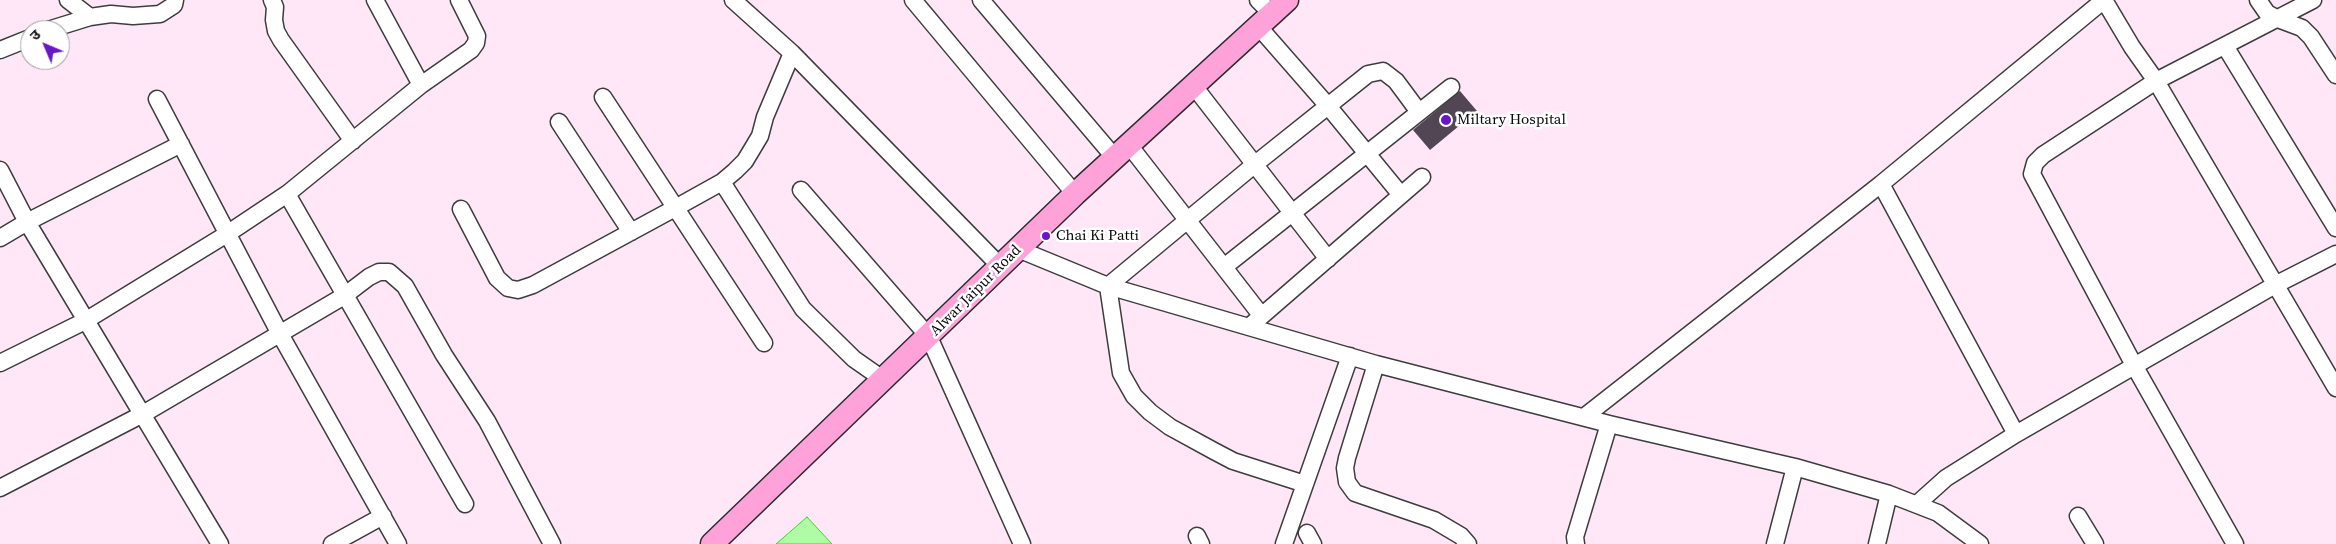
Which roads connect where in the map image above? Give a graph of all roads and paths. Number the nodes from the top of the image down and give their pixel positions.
1 (68, 0) edge
2 (175, 0) edge
3 (272, 0) edge
4 (375, 0) edge
5 (459, 0) edge
6 (733, 0) edge
7 (913, 0) edge
8 (981, 0) edge
9 (2104, 0) edge
10 (2258, 0) edge
11 (2313, 0) edge
12 (1268, 10) edge
13 (90, 17) junction
14 (2278, 19) junction
15 (70, 23) edge
16 (20, 42) edge
17 (2225, 46) junction
18 (0, 50) edge
19 (792, 52) junction
20 (2336, 75) edge
21 (2156, 81) junction
22 (1193, 85) junction
23 (422, 86) junction
24 (1451, 87) dead end
25 (603, 97) dead end
26 (157, 99) dead end
27 (1328, 106) junction
28 (1419, 112) junction
29 (559, 122) dead end
30 (353, 141) junction
31 (181, 144) junction
32 (1122, 151) junction
33 (1367, 153) junction
34 (1254, 165) junction
35 (0, 170) edge
36 (1422, 177) dead end
37 (722, 182) junction
38 (1881, 184) junction
39 (801, 190) dead end
40 (287, 194) junction
41 (1075, 194) junction
42 (1401, 195) junction
43 (677, 207) junction
44 (461, 209) dead end
45 (1292, 213) junction
46 (1188, 220) junction
47 (27, 222) junction
48 (2336, 228) edge
49 (631, 232) junction
50 (227, 234) junction
51 (0, 238) edge
52 (1018, 249) junction
53 (2336, 254) edge
54 (1328, 259) junction
55 (1000, 266) junction
56 (1224, 267) junction
57 (2275, 285) junction
58 (1108, 286) junction
59 (344, 296) junction
60 (1256, 320) junction
61 (85, 321) junction
62 (280, 334) junction
63 (929, 337) junction
64 (764, 343) dead end
65 (1350, 356) junction
66 (0, 363) edge
67 (1376, 364) junction
68 (2135, 367) junction
69 (884, 380) junction
70 (2336, 388) edge
71 (143, 414) junction
72 (1584, 417) junction
73 (1609, 424) junction
74 (2016, 434) junction
75 (1795, 468) junction
76 (1305, 484) junction
77 (0, 488) edge
78 (1889, 494) junction
79 (465, 504) dead end
80 (1917, 504) junction
81 (383, 516) junction
82 (2078, 516) dead end
83 (1975, 542) edge
84 (220, 544) edge
85 (332, 544) edge
86 (398, 544) edge
87 (552, 544) edge
88 (712, 544) edge
89 (1022, 544) edge
90 (1284, 544) edge
91 (1468, 544) edge
92 (1576, 544) edge
93 (1776, 544) edge
94 (1877, 544) edge
95 (2095, 544) edge
96 (2235, 544) edge

1 - 13 street
2 - 13 street
3 - 30 street
4 - 23 street
5 - 23 street
6 - 19 street
7 - 41 street
8 - 32 street
9 - 21 street
9 - 38 street
10 - 14 street
11 - 14 street
12 - 22 main road, Alwar Jaipur Road
12 - 27 street
13 - 15 street
14 - 17 street
14 - 20 street
16 - 18 street
17 - 21 street
17 - 48 street
19 - 37 street
19 - 55 street
21 - 57 street
21 - 68 street
22 - 32 main road, Alwar Jaipur Road
22 - 34 street
23 - 30 street
24 - 28 street
25 - 43 street
26 - 31 street
27 - 28 street
27 - 33 street
27 - 34 street
28 - 33 street
29 - 49 street
30 - 40 street
31 - 47 street
31 - 50 street
32 - 41 main road, Alwar Jaipur Road
32 - 46 street
33 - 42 street
33 - 45 street
34 - 45 street
34 - 46 street
35 - 47 street
36 - 42 street
37 - 43 street
37 - 69 street
38 - 72 street
38 - 74 street
39 - 63 street
40 - 50 street
40 - 59 street
41 - 52 main road, Alwar Jaipur Road
42 - 54 street
43 - 49 street
43 - 64 street
44 - 49 street
45 - 54 street
45 - 56 street
46 - 56 street
46 - 58 street
47 - 51 street
47 - 61 street
50 - 61 street
50 - 62 street
52 - 55 main road, Alwar Jaipur Road
52 - 58 street
53 - 57 street
54 - 60 street
55 - 63 main road, Alwar Jaipur Road
56 - 60 street
57 - 68 street
57 - 70 street
58 - 60 street
58 - 76 street
59 - 62 street
59 - 79 street
59 - 87 street
60 - 65 street
61 - 66 street
61 - 71 street
62 - 71 street
62 - 81 street
63 - 69 main road, Alwar Jaipur Road
63 - 89 street
65 - 67 street
65 - 76 street
67 - 72 street
67 - 91 street
68 - 74 street
68 - 96 street
69 - 88 main road, Alwar Jaipur Road
71 - 77 street
71 - 84 street
72 - 73 street
73 - 75 street
73 - 92 street
74 - 80 street
75 - 78 street
75 - 93 street
76 - 90 street
78 - 80 street
78 - 94 street
80 - 83 street
81 - 85 street
81 - 86 street
82 - 95 street

